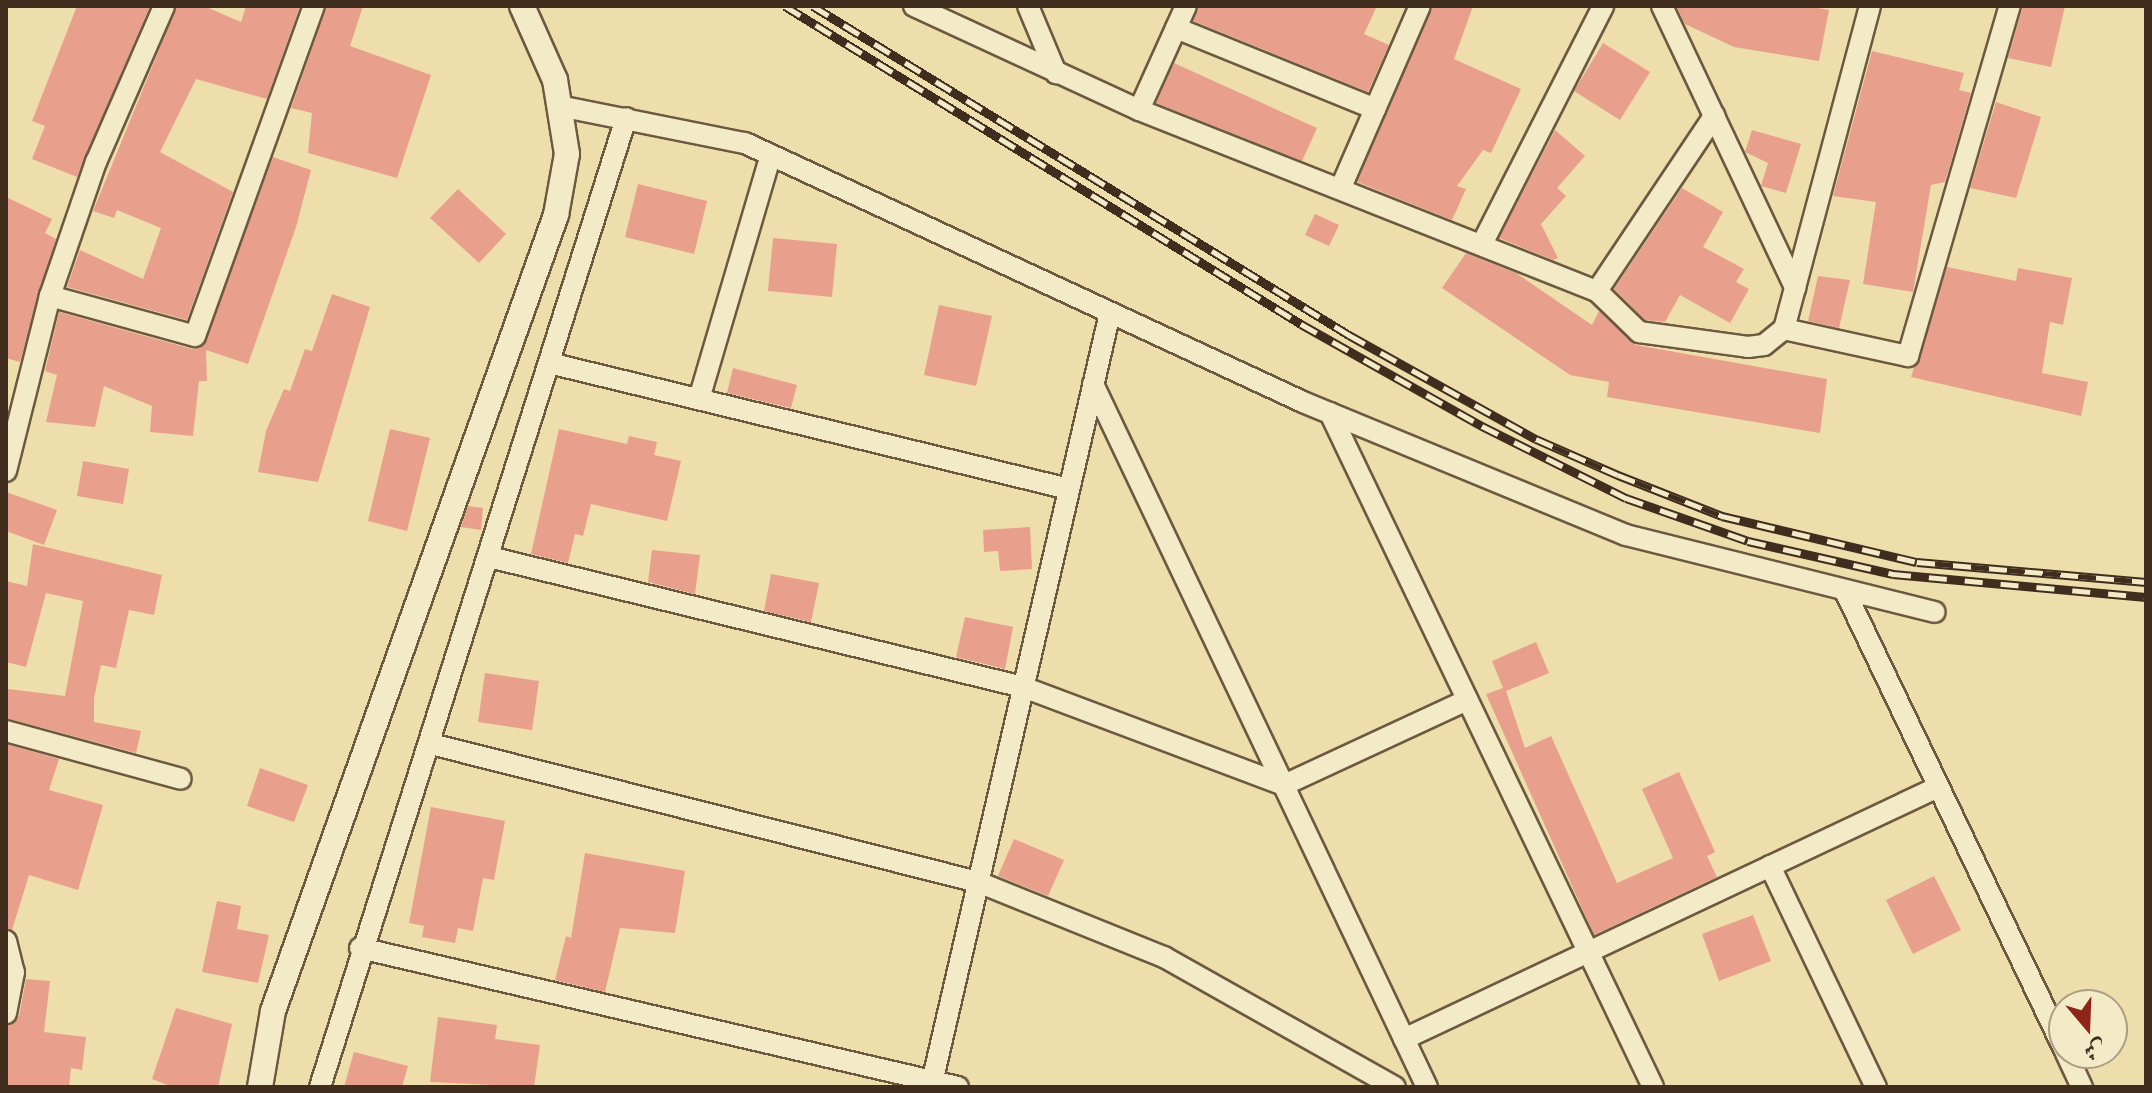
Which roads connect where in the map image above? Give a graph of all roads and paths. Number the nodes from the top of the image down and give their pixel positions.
1 (164, 6) edge
2 (314, 6) edge
3 (522, 6) edge
4 (914, 6) edge
5 (1028, 6) edge
6 (1186, 6) edge
7 (1420, 6) edge
8 (1603, 6) edge
9 (1662, 6) edge
10 (1870, 6) edge
11 (2010, 6) edge
12 (1176, 28) junction
13 (1056, 73) junction
14 (559, 106) junction
15 (1375, 109) junction
16 (1139, 110) junction
17 (1714, 116) junction
18 (626, 118) junction
19 (771, 155) junction
20 (1342, 185) junction
21 (1483, 242) junction
22 (1795, 288) junction
23 (1597, 291) junction
24 (50, 296) junction
25 (1110, 313) junction
26 (1784, 329) junction
27 (549, 363) junction
28 (1093, 384) junction
29 (699, 399) junction
30 (1330, 413) junction
31 (6, 471) edge
32 (1069, 489) junction
33 (489, 557) junction
34 (1845, 591) junction
35 (1935, 612) dead end
36 (1023, 687) junction
37 (1467, 700) junction
38 (6, 731) edge
39 (431, 744) junction
40 (181, 779) dead end
41 (1284, 785) junction
42 (1938, 787) junction
43 (1770, 866) junction
44 (978, 882) junction
45 (6, 941) edge
46 (360, 948) junction
47 (1589, 952) junction
48 (6, 1013) edge
49 (2048, 1016) edge
50 (1404, 1039) junction
51 (932, 1082) edge
52 (260, 1087) edge
53 (320, 1087) edge
54 (958, 1087) edge
55 (1395, 1087) edge
56 (1427, 1087) edge
57 (1653, 1087) edge
58 (1876, 1087) edge

1 - 24 street
2 - 24 street
3 - 14 street
4 - 13 street
5 - 13 street
6 - 12 street
7 - 15 street
8 - 21 street
9 - 17 street
10 - 22 street
11 - 26 street
12 - 15 street
12 - 16 street
13 - 16 street
14 - 18 street
14 - 52 street
15 - 20 street
16 - 20 street
17 - 22 street
17 - 23 street
18 - 19 street
18 - 27 street
19 - 25 street
19 - 29 street
20 - 21 street
21 - 23 street
22 - 26 street
23 - 26 street
24 - 31 street
25 - 28 street
25 - 30 street
27 - 29 street
27 - 33 street
28 - 32 street
28 - 41 street
29 - 32 street
30 - 34 street
30 - 37 street
32 - 36 street
33 - 36 street
33 - 39 street
34 - 35 street
34 - 42 street
36 - 41 street
36 - 44 street
37 - 41 street
37 - 47 street
38 - 40 street
39 - 44 street
39 - 46 street
41 - 50 street
42 - 43 street
42 - 49 street
43 - 47 street
43 - 58 street
44 - 51 street
44 - 55 street
45 - 48 street
46 - 51 street
46 - 53 street
47 - 50 street
47 - 57 street
50 - 56 street
51 - 54 street

